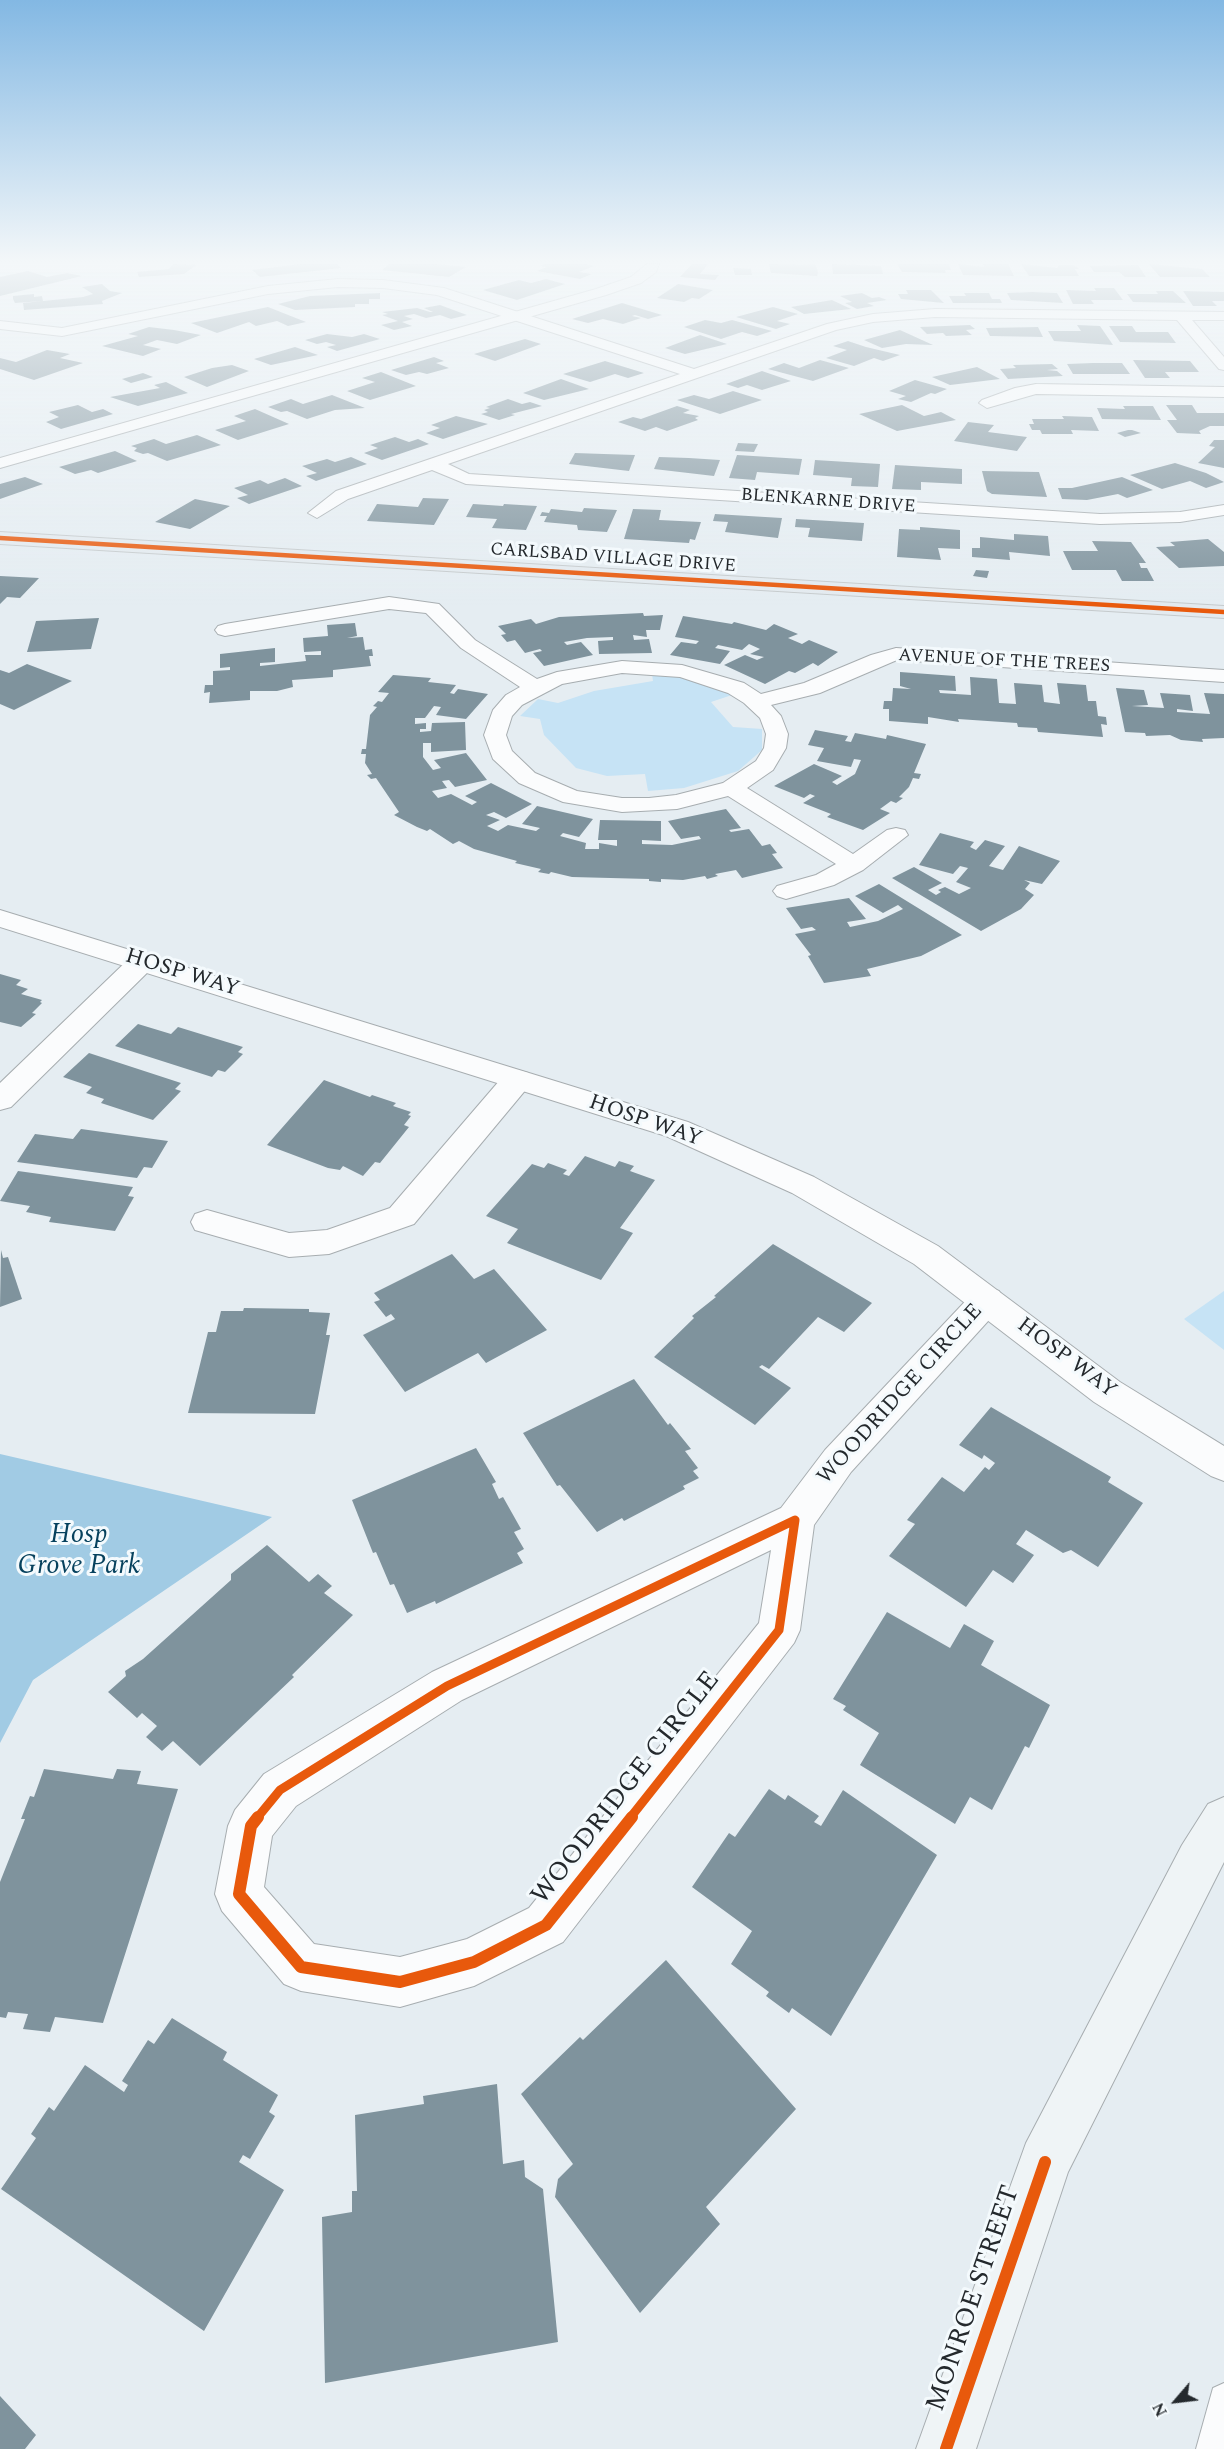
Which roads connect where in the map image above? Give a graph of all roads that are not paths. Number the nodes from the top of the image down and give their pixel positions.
1 (299, 378) edge
2 (676, 378) edge
3 (1224, 392) edge
4 (987, 403) dead end
5 (0, 463) edge
6 (435, 465) junction
7 (1224, 510) edge
8 (317, 513) dead end
9 (0, 538) edge
10 (1224, 612) edge
11 (225, 630) dead end
12 (1224, 676) edge
13 (535, 687) junction
14 (756, 702) junction
15 (731, 788) junction
16 (897, 835) dead end
17 (854, 865) junction
18 (786, 891) dead end
19 (0, 918) edge
20 (143, 961) junction
21 (517, 1080) junction
22 (0, 1100) edge
23 (207, 1222) dead end
24 (987, 1300) junction
25 (1224, 1466) edge
26 (795, 1520) junction
27 (1224, 1820) edge
28 (1224, 2399) edge
29 (945, 2449) edge
30 (1212, 2449) edge

1 - 5 street
2 - 6 street
3 - 4 street
6 - 7 street, BLENKARNE DRIVE
6 - 8 street
9 - 10 main road, CARLSBAD VILLAGE DRIVE
11 - 13 street
12 - 14 street, AVENUE OF THE TREES
13 - 14 street
13 - 15 street
14 - 15 street
15 - 17 street
16 - 17 street
17 - 18 street
19 - 20 street, HOSP WAY
20 - 21 street, HOSP WAY
20 - 22 street
21 - 23 street
21 - 24 street, HOSP WAY
24 - 25 street, HOSP WAY
24 - 26 street, WOODRIDGE CIRCLE
26 - 26 street, WOODRIDGE CIRCLE
27 - 29 main road, MONROE STREET
28 - 30 lane

